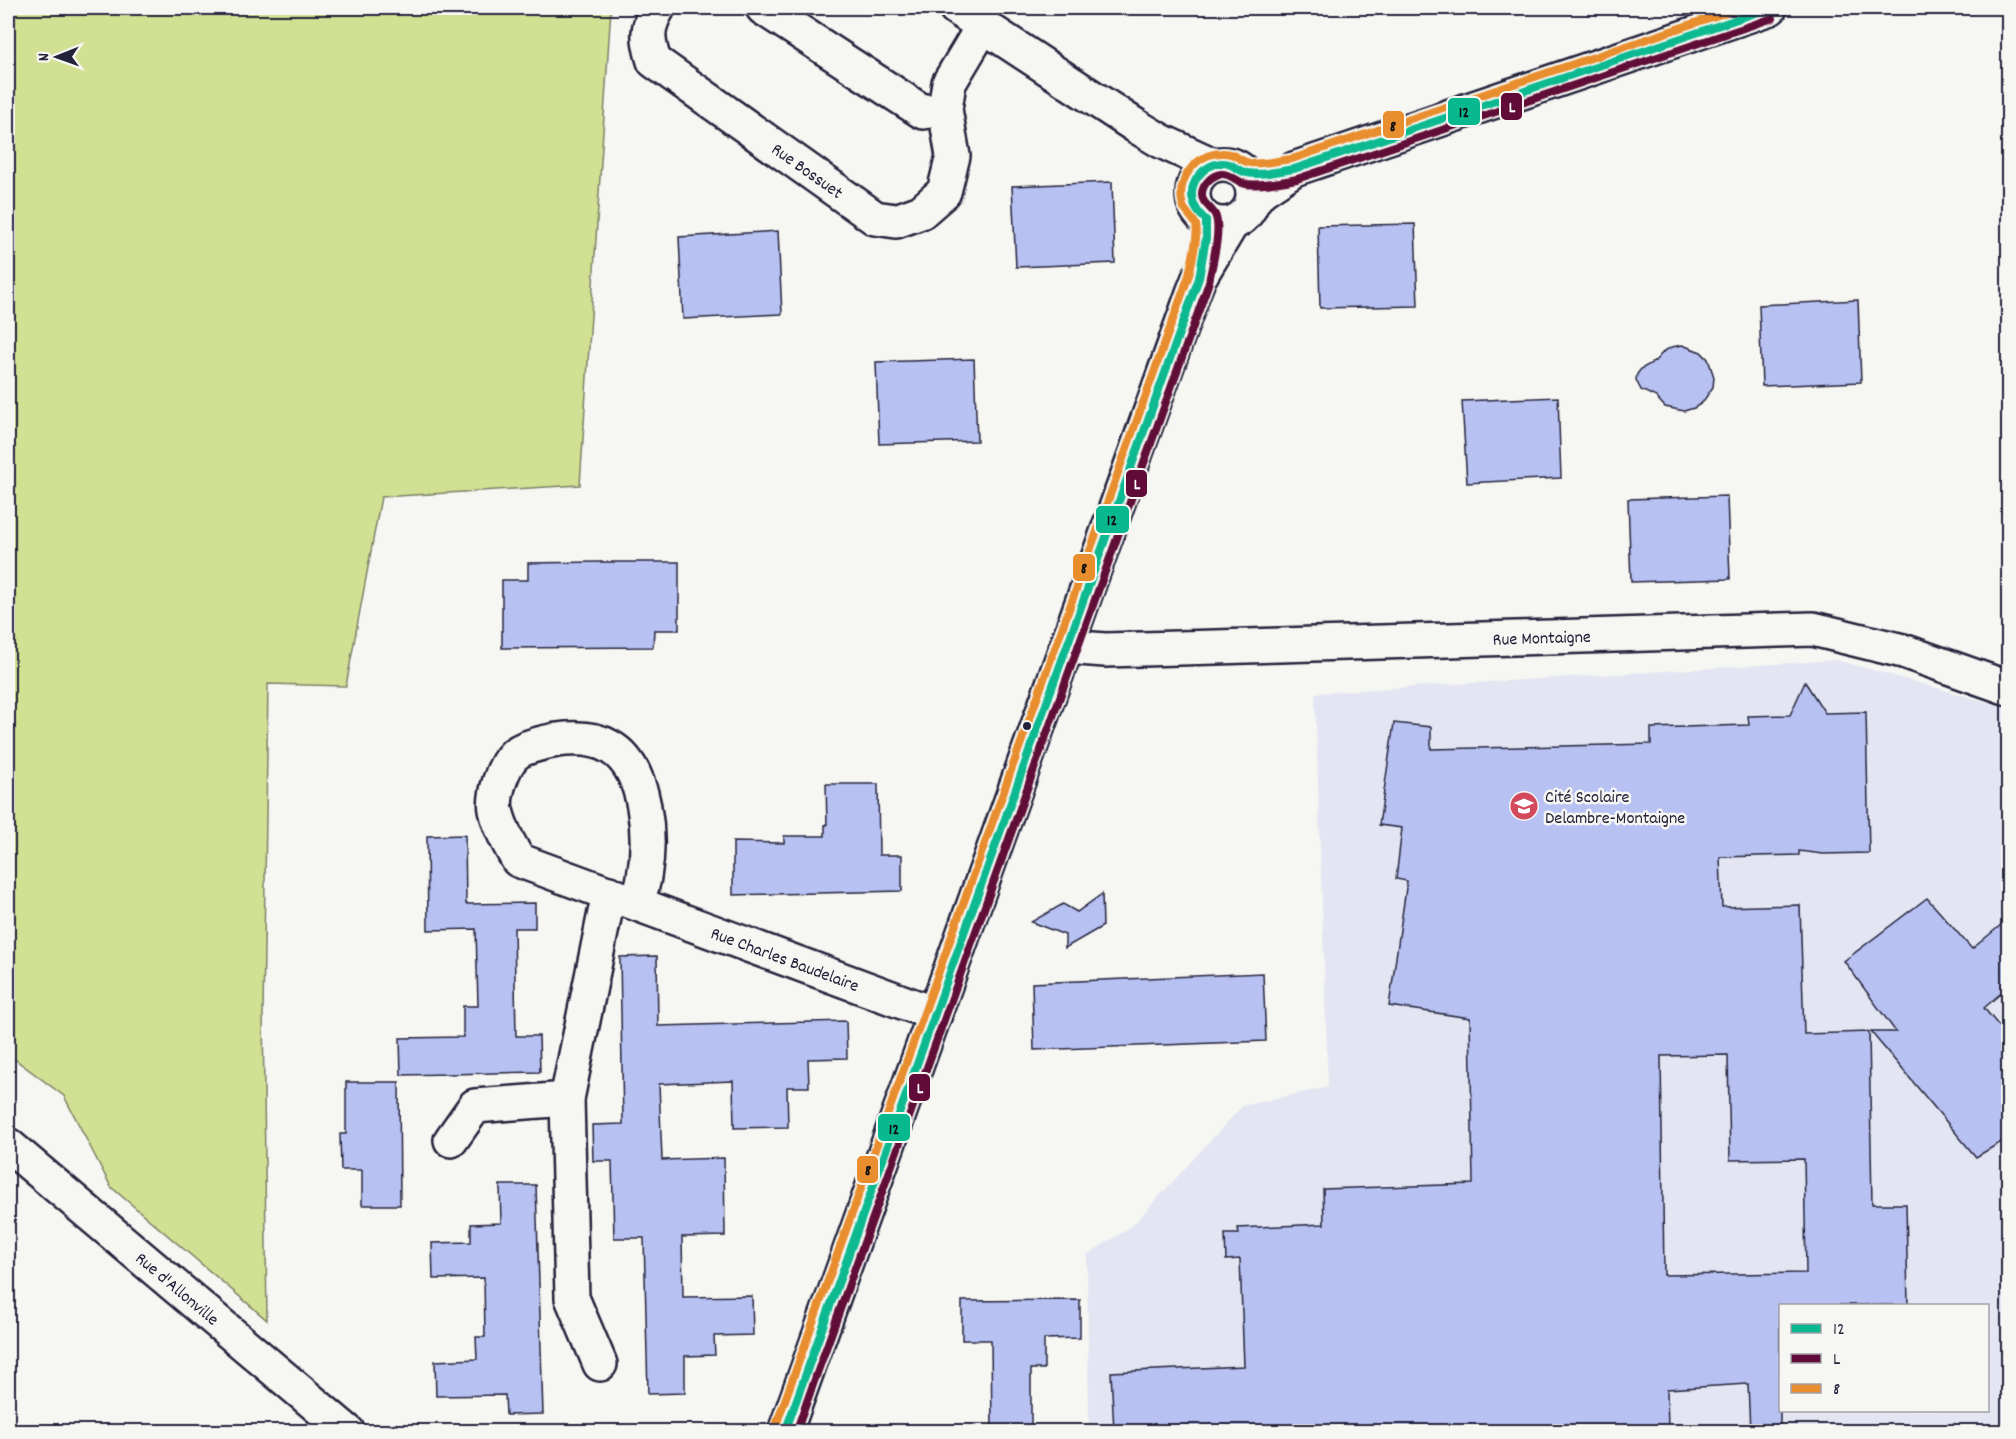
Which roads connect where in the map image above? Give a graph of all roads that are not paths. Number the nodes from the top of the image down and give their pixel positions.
1 (658, 8) edge
2 (763, 8) edge
3 (956, 8) edge
4 (1770, 8) edge
5 (983, 26) junction
6 (945, 109) junction
7 (1161, 141) junction
8 (1225, 202) junction
9 (1066, 646) junction
10 (2008, 688) edge
11 (623, 898) junction
12 (935, 1014) junction
13 (567, 1099) junction
14 (451, 1140) dead end
15 (8, 1145) edge
16 (600, 1364) dead end
17 (348, 1431) edge
18 (785, 1431) edge

1 - 6 street, Rue Bossuet
2 - 6 street
3 - 5 street
4 - 8 street
5 - 6 street, Rue Bossuet
5 - 7 street
7 - 8 street
7 - 8 street
8 - 9 street
9 - 10 street, Rue Montaigne
9 - 12 street
11 - 11 street, Rue Charles Baudelaire
11 - 12 street, Rue Charles Baudelaire
11 - 13 street
12 - 18 street
13 - 14 street
13 - 16 street
15 - 17 street, Rue d'Allonville

